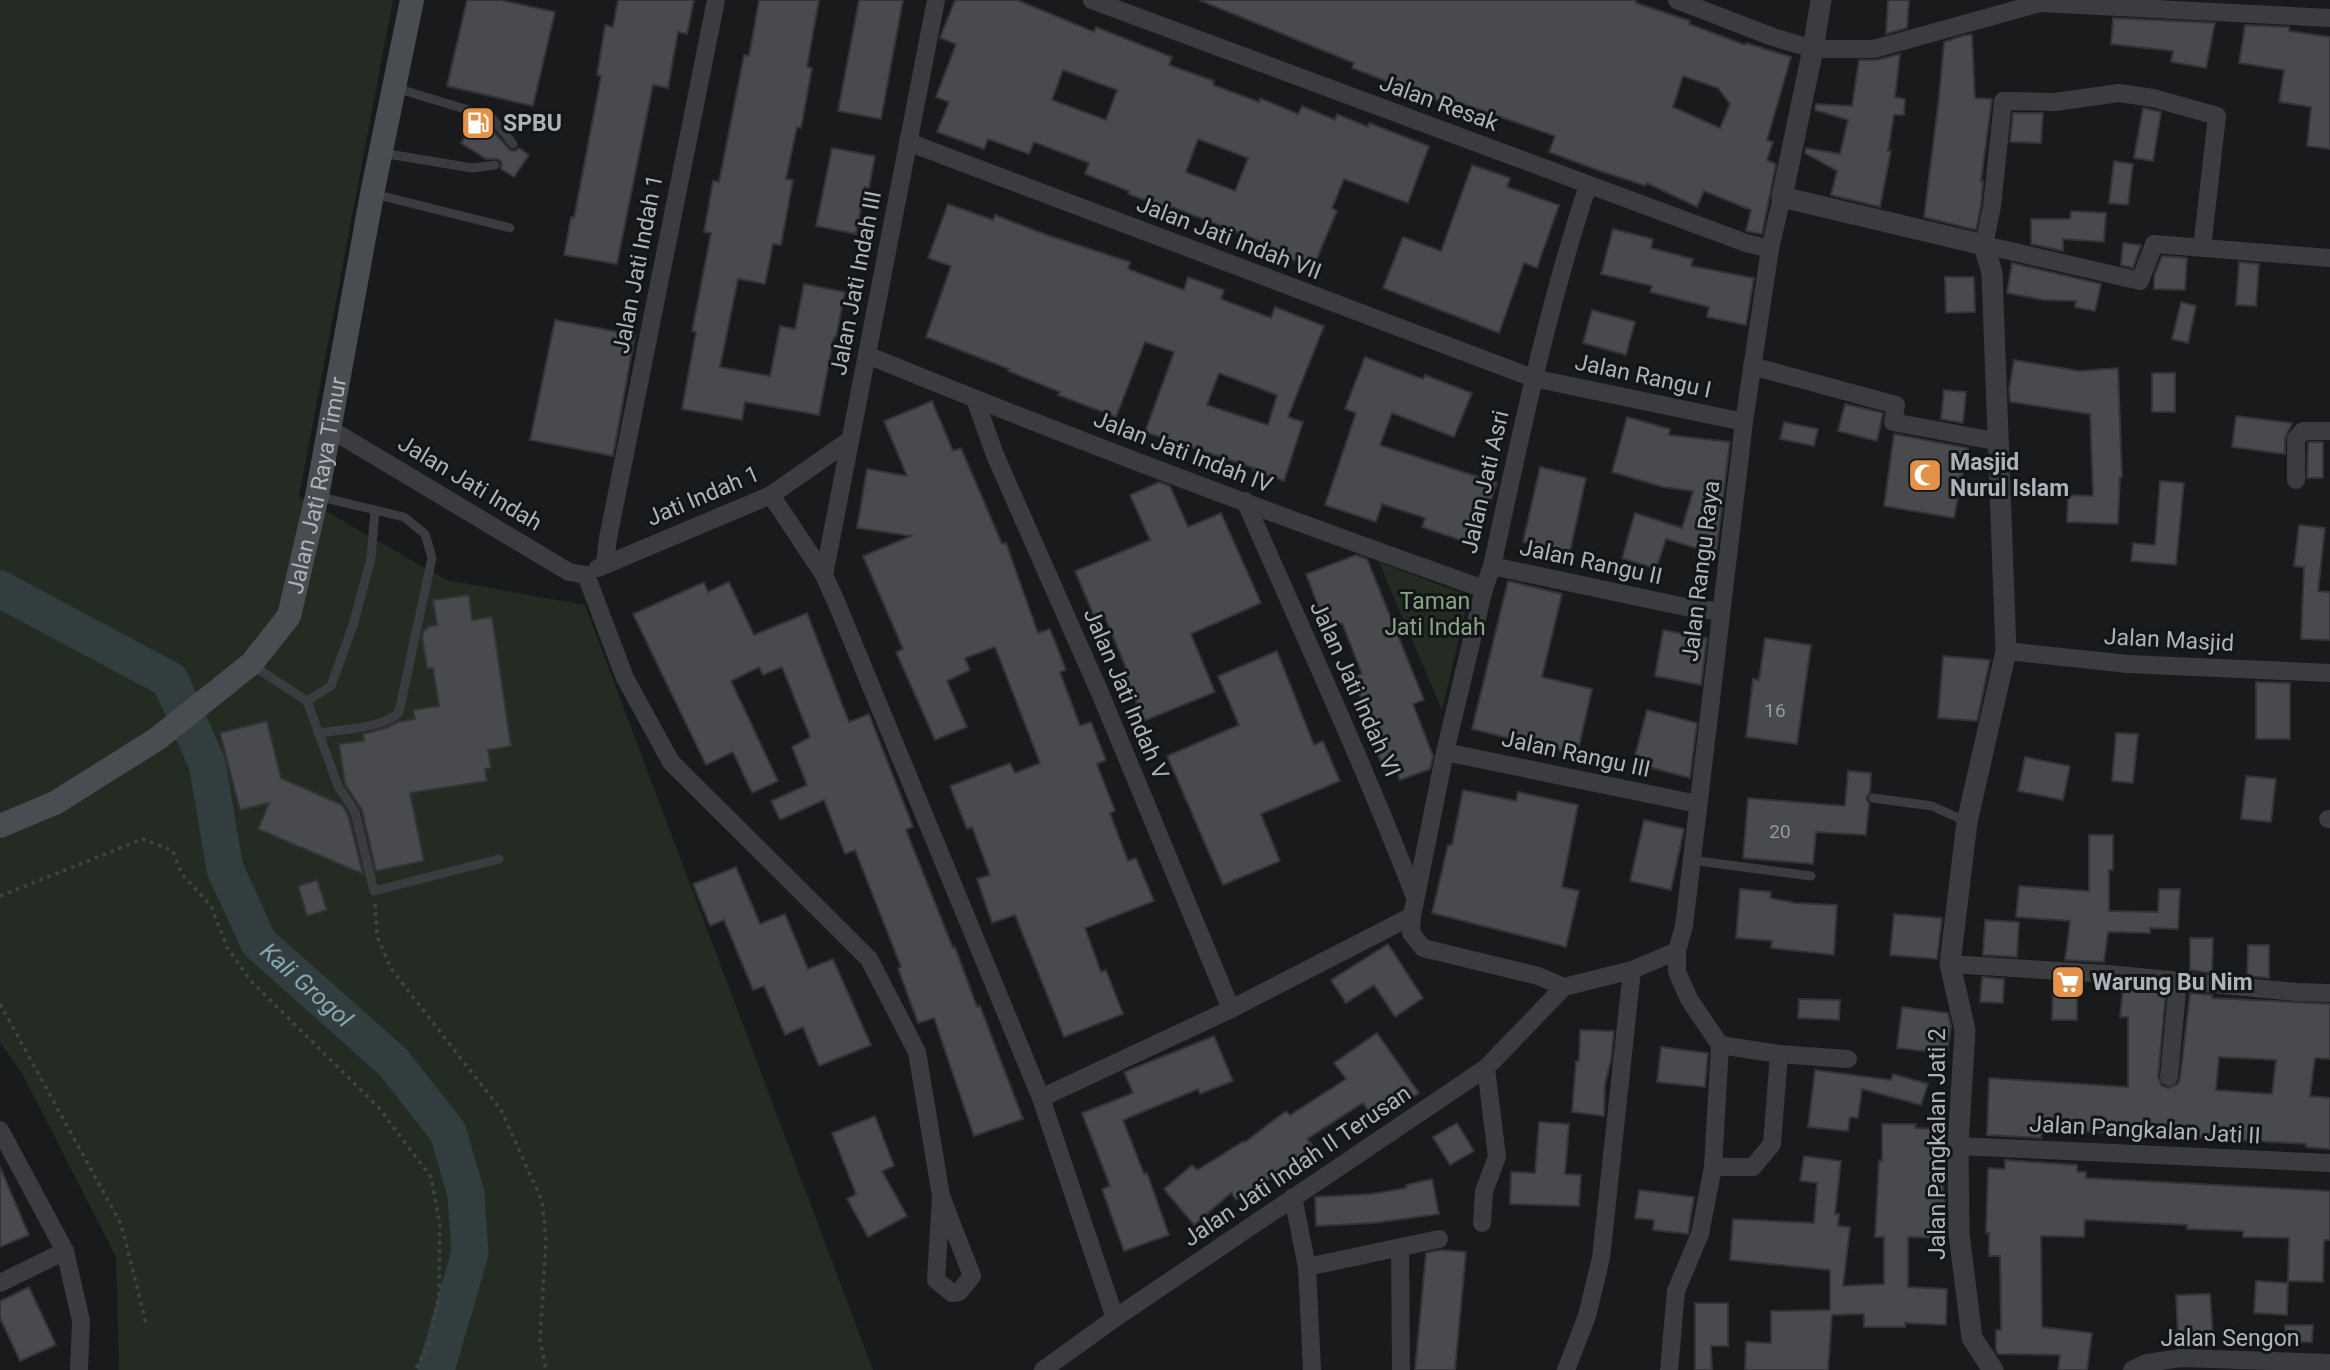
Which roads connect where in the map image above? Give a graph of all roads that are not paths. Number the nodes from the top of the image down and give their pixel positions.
1 (412, 0) edge
2 (716, 0) edge
3 (936, 0) edge
4 (1092, 0) edge
5 (1677, 0) edge
6 (1821, 0) edge
7 (2330, 19) edge
8 (1813, 49) junction
9 (394, 87) junction
10 (908, 142) junction
11 (513, 144) dead end
12 (380, 153) junction
13 (495, 164) dead end
14 (1588, 185) junction
15 (372, 194) junction
16 (1782, 197) junction
17 (510, 228) dead end
18 (1984, 245) junction
19 (2202, 248) junction
20 (1770, 249) junction
21 (2330, 258) edge
22 (867, 355) junction
23 (1752, 366) junction
24 (1533, 379) junction
25 (975, 399) junction
26 (1744, 422) junction
27 (330, 429) junction
28 (2330, 431) edge
29 (850, 440) junction
30 (2000, 442) junction
31 (2296, 480) dead end
32 (771, 495) junction
33 (317, 496) junction
34 (1245, 501) junction
35 (375, 510) junction
36 (605, 564) junction
37 (1492, 566) junction
38 (586, 575) junction
39 (824, 575) junction
40 (1484, 589) junction
41 (1720, 611) junction
42 (2006, 651) junction
43 (251, 664) junction
44 (2330, 673) edge
45 (307, 701) junction
46 (318, 733) junction
47 (1445, 752) junction
48 (1873, 798) dead end
49 (1698, 802) junction
50 (1967, 822) junction
51 (0, 826) edge
52 (499, 859) dead end
53 (1691, 859) junction
54 (1811, 876) dead end
55 (1414, 907) junction
56 (1677, 951) junction
57 (1950, 964) junction
58 (1632, 970) junction
59 (2178, 982) junction
60 (1564, 987) junction
61 (2330, 993) edge
62 (1231, 1009) junction
63 (1720, 1045) junction
64 (1779, 1054) junction
65 (1848, 1059) dead end
66 (1486, 1068) junction
67 (2169, 1077) dead end
68 (1041, 1098) junction
69 (0, 1130) edge
70 (1958, 1146) junction
71 (2330, 1163) edge
72 (1713, 1167) junction
73 (942, 1196) dead end
74 (1293, 1198) junction
75 (1482, 1223) dead end
76 (1440, 1239) dead end
77 (1400, 1248) junction
78 (65, 1251) junction
79 (1307, 1267) junction
80 (0, 1283) edge
81 (1115, 1318) junction
82 (2330, 1363) edge
83 (79, 1370) edge
84 (1043, 1370) edge
85 (1312, 1370) edge
86 (1401, 1370) edge
87 (1566, 1370) edge
88 (1669, 1370) edge
89 (1993, 1370) edge
90 (2132, 1370) edge

1 - 9 main road, Jalan Jati Raya Timur
2 - 36 street, Jalan Jati Indah 1
3 - 10 street, Jalan Jati Indah III
4 - 14 street, Jalan Resak
5 - 8 street
6 - 8 street
7 - 8 street
8 - 16 street
9 - 11 lane
9 - 12 main road, Jalan Jati Raya Timur
10 - 22 street, Jalan Jati Indah III
10 - 24 street, Jalan Jati Indah VII
12 - 13 lane
12 - 15 main road, Jalan Jati Raya Timur
14 - 20 street, Jalan Resak
14 - 24 street, Jalan Jati Asri
15 - 17 lane
15 - 27 main road, Jalan Jati Raya Timur
16 - 18 street
16 - 20 street, Jalan Rangu Raya
18 - 19 street
18 - 19 street
18 - 30 street, Jalan Pangkalan Jati 2
19 - 21 street
20 - 23 street, Jalan Rangu Raya
22 - 25 street, Jalan Jati Indah IV
22 - 29 street, Jalan Jati Indah III
23 - 26 street, Jalan Rangu Raya
23 - 30 street
24 - 26 street, Jalan Rangu I
24 - 37 street, Jalan Jati Asri
25 - 34 street, Jalan Jati Indah IV
25 - 62 street, Jalan Jati Indah V
26 - 41 street, Jalan Rangu Raya
27 - 33 main road, Jalan Jati Raya Timur
27 - 38 street, Jalan Jati Indah
28 - 31 street
29 - 32 street, Jati Indah 1
29 - 39 street, Jalan Jati Indah III
30 - 42 street, Jalan Pangkalan Jati 2
32 - 36 street, Jati Indah 1
32 - 39 street
33 - 35 lane
33 - 43 main road, Jalan Jati Raya Timur
34 - 40 street, Jalan Jati Indah IV
34 - 55 street, Jalan Jati Indah VI
35 - 45 lane
35 - 46 lane
36 - 38 street, Jati Indah 1
37 - 40 street, Jalan Jati Asri
37 - 41 street, Jalan Rangu II
38 - 73 street
39 - 68 street
40 - 47 street, Jalan Jati Asri
41 - 49 street, Jalan Rangu Raya
42 - 44 street, Jalan Masjid
42 - 50 street, Jalan Pangkalan Jati 2
43 - 45 lane
43 - 51 main road, Jalan Jati Raya Timur
45 - 46 lane
46 - 52 lane
47 - 49 street, Jalan Rangu III
47 - 55 street, Jalan Jati Asri
48 - 50 lane
49 - 53 street, Jalan Rangu Raya
50 - 57 street, Jalan Pangkalan Jati 2
53 - 54 lane
53 - 56 street, Jalan Rangu Raya
55 - 60 street, Jalan Jati Indah VI
55 - 62 street
56 - 58 street
56 - 63 street
57 - 59 street
57 - 70 street, Jalan Pangkalan Jati 2
58 - 60 street
58 - 87 street
59 - 61 street
59 - 67 street
60 - 66 street, Jalan Jati Indah II Terusan
62 - 68 street
63 - 64 street
63 - 72 street
64 - 65 street
64 - 72 street
66 - 74 street, Jalan Jati Indah II Terusan
66 - 75 street
68 - 81 street
69 - 78 street
70 - 71 street, Jalan Pangkalan Jati II
70 - 89 street, Jalan Pangkalan Jati 2
72 - 88 street
74 - 79 street
74 - 81 street, Jalan Jati Indah II Terusan
76 - 77 street
77 - 79 street
77 - 86 street
78 - 80 street
78 - 83 street
79 - 85 street
81 - 84 street, Jalan Jati Indah II Terusan
82 - 90 street, Jalan Sengon

